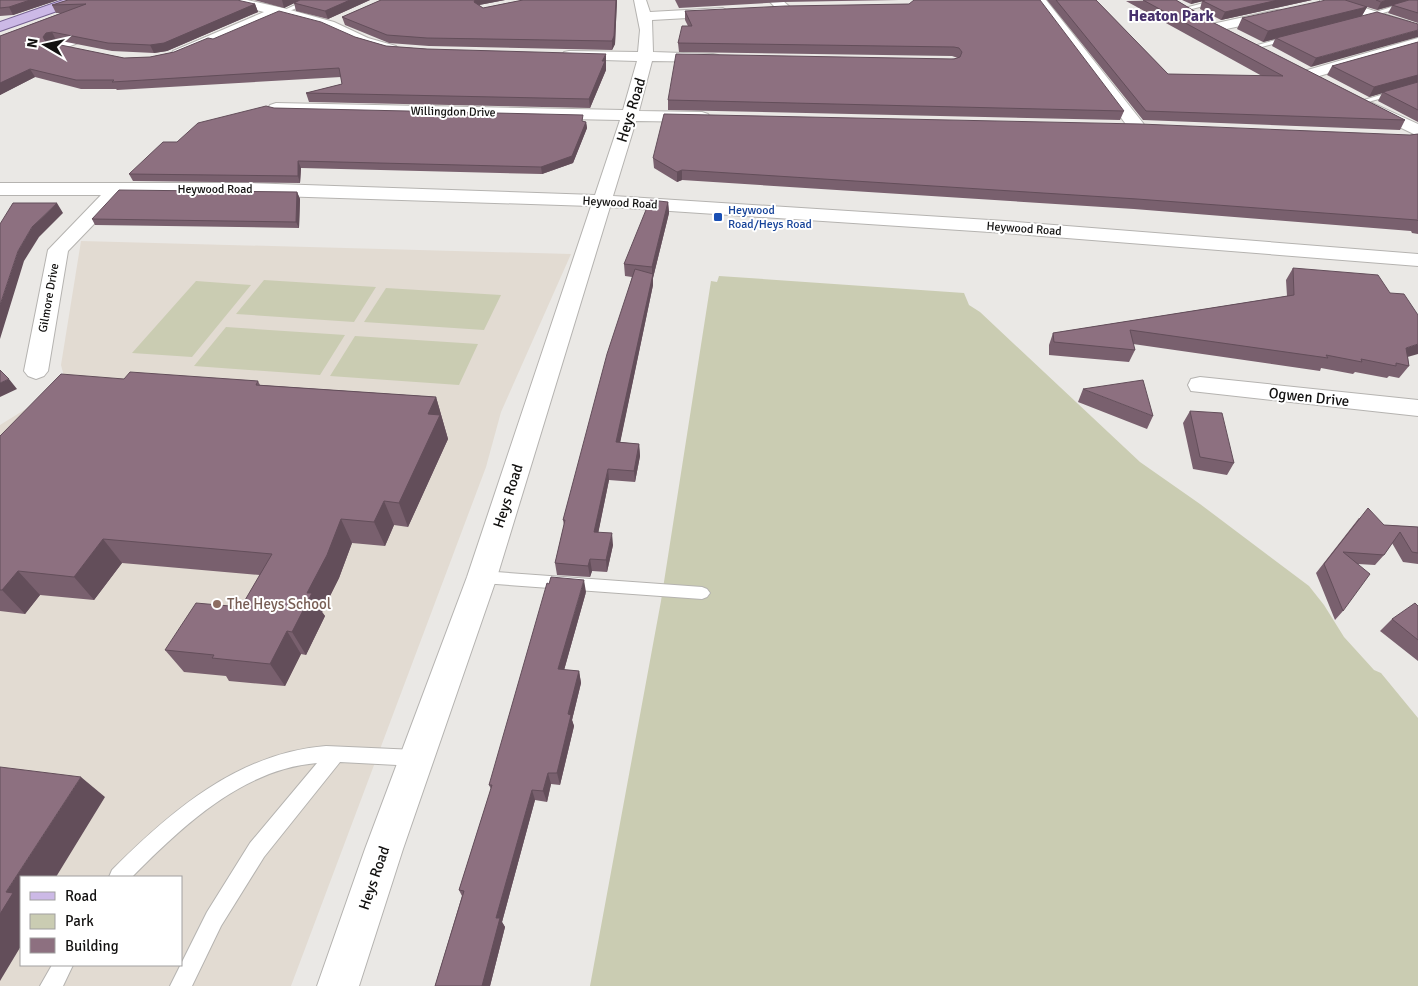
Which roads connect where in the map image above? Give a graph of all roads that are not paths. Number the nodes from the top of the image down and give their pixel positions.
1 (74, 0) edge
2 (312, 0) edge
3 (640, 0) edge
4 (1039, 0) edge
5 (1168, 0) edge
6 (1224, 0) edge
7 (238, 1) edge
8 (1329, 1) edge
9 (1404, 1) edge
10 (1313, 6) edge
11 (1418, 6) edge
12 (1184, 9) junction
13 (1294, 10) edge
14 (734, 11) edge
15 (282, 12) junction
16 (645, 16) junction
17 (1376, 16) junction
18 (345, 18) edge
19 (1359, 22) edge
20 (329, 25) junction
21 (0, 27) edge
22 (1217, 27) junction
23 (1418, 29) edge
24 (1302, 35) edge
25 (73, 40) edge
26 (1418, 42) edge
27 (56, 46) junction
28 (1254, 47) junction
29 (202, 48) edge
30 (405, 50) edge
31 (83, 52) edge
32 (39, 54) edge
33 (558, 55) edge
34 (647, 57) junction
35 (163, 58) edge
36 (726, 58) edge
37 (1278, 58) edge
38 (1293, 66) edge
39 (1309, 74) junction
40 (1326, 84) edge
41 (1418, 86) edge
42 (1344, 93) edge
43 (1361, 102) junction
44 (276, 108) edge
45 (630, 115) junction
46 (719, 117) edge
47 (1117, 127) edge
48 (1137, 127) junction
49 (1157, 128) edge
50 (1418, 131) edge
51 (1418, 136) edge
52 (1394, 138) edge
53 (0, 189) edge
54 (118, 189) junction
55 (603, 201) junction
56 (1411, 259) edge
57 (1418, 282) edge
58 (36, 371) dead end
59 (1200, 385) dead end
60 (1418, 408) edge
61 (482, 577) junction
62 (702, 593) dead end
63 (335, 755) junction
64 (417, 758) junction
65 (120, 876) edge
66 (62, 966) edge
67 (51, 986) edge
68 (181, 986) edge
69 (338, 986) edge

1 - 21 main road
2 - 15 lane
3 - 16 street, Heys Road
4 - 48 street
5 - 12 street
6 - 12 lane
7 - 15 street
8 - 10 street
8 - 17 street
9 - 11 lane
9 - 17 lane
12 - 22 street
13 - 22 street
14 - 16 street
15 - 20 street
15 - 29 lane
15 - 35 street
16 - 34 street, Heys Road
17 - 19 lane
17 - 23 street
18 - 20 street
20 - 30 street
22 - 28 street
24 - 28 lane
25 - 27 street
26 - 39 street
27 - 31 street
27 - 32 street
28 - 37 street
33 - 34 street
34 - 36 street
34 - 45 street, Heys Road
38 - 39 street
39 - 40 street
41 - 43 lane
42 - 43 street
43 - 50 street
44 - 45 street, Willingdon Drive
45 - 46 street, Willingdon Drive
45 - 55 street, Heys Road
47 - 48 street
48 - 49 street
51 - 52 street
53 - 54 street, Heywood Road
54 - 55 street, Heywood Road
54 - 58 street, Gilmore Drive
55 - 56 street, Heywood Road
55 - 61 street, Heys Road
56 - 57 street
59 - 60 street, Ogwen Drive
61 - 62 lane
61 - 64 street, Heys Road
63 - 64 lane
63 - 65 lane
63 - 68 lane
64 - 69 street, Heys Road
66 - 67 lane

